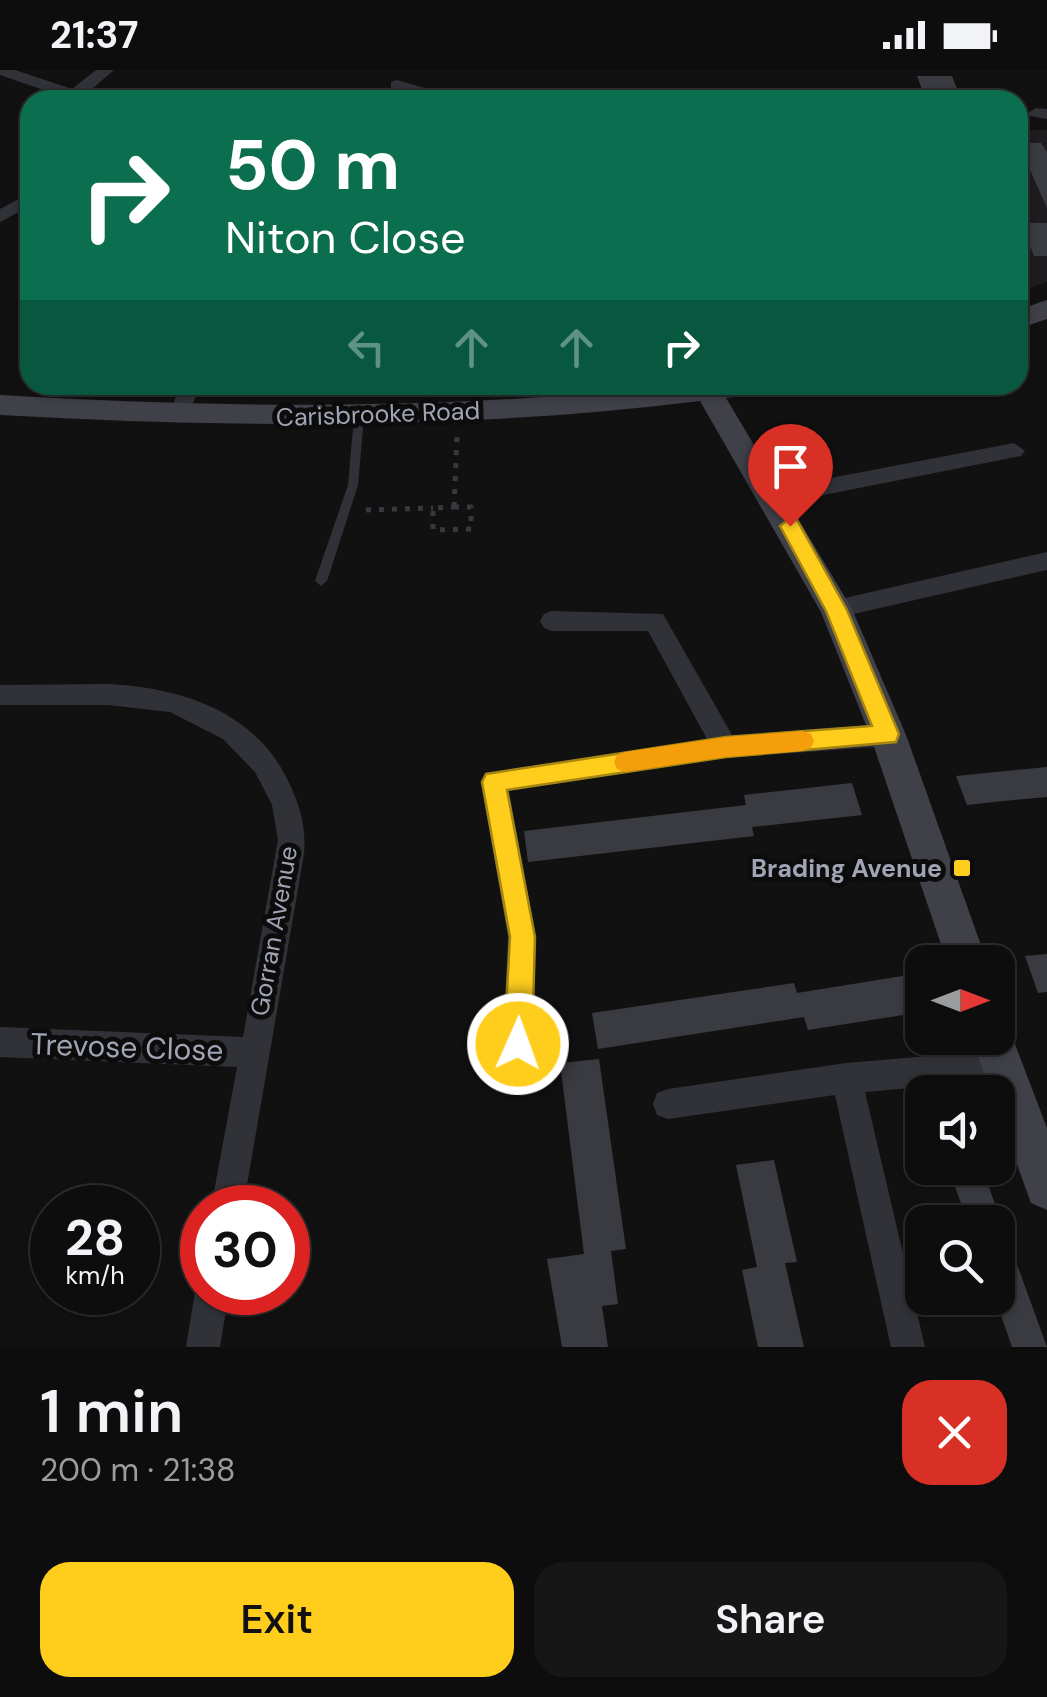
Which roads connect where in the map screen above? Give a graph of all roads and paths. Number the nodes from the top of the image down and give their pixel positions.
1 (0, 70) edge
2 (106, 70) edge
3 (413, 70) edge
4 (398, 84) junction
5 (59, 90) edge
6 (89, 90) edge
7 (392, 90) edge
8 (418, 90) edge
9 (186, 395) edge
10 (663, 395) edge
11 (710, 395) edge
12 (0, 405) edge
13 (458, 413) junction
14 (178, 416) junction
15 (359, 418) junction
16 (1014, 451) dead end
17 (774, 497) junction
18 (454, 507) junction
19 (433, 508) junction
20 (346, 510) junction
21 (1047, 561) edge
22 (321, 582) dead end
23 (836, 610) junction
24 (552, 621) dead end
25 (0, 694) edge
26 (888, 734) junction
27 (726, 747) junction
28 (961, 945) edge
29 (0, 1042) edge
30 (518, 1044) dead end
31 (253, 1052) junction
32 (974, 1055) edge
33 (998, 1055) edge
34 (846, 1078) junction
35 (668, 1104) dead end
36 (230, 1185) edge
37 (1047, 1187) edge
38 (208, 1315) edge
39 (202, 1347) edge
40 (908, 1347) edge

1 - 5 street
2 - 6 street
3 - 4 street
4 - 7 street
4 - 8 street
9 - 14 street
10 - 13 street, Carisbrooke Road
11 - 17 street
12 - 14 street, Carisbrooke Road
13 - 15 street, Carisbrooke Road
13 - 18 path
14 - 15 street, Carisbrooke Road
15 - 20 lane
16 - 17 street
17 - 23 street
18 - 19 path
18 - 19 path
19 - 20 path
20 - 22 lane
21 - 23 street
23 - 26 street
24 - 27 street
25 - 31 street, Gorran Avenue
26 - 27 street
26 - 28 street
27 - 30 street
29 - 31 street, Trevose Close
31 - 36 street, Gorran Avenue
32 - 34 street
33 - 37 street
34 - 35 street
34 - 40 street
38 - 39 street

